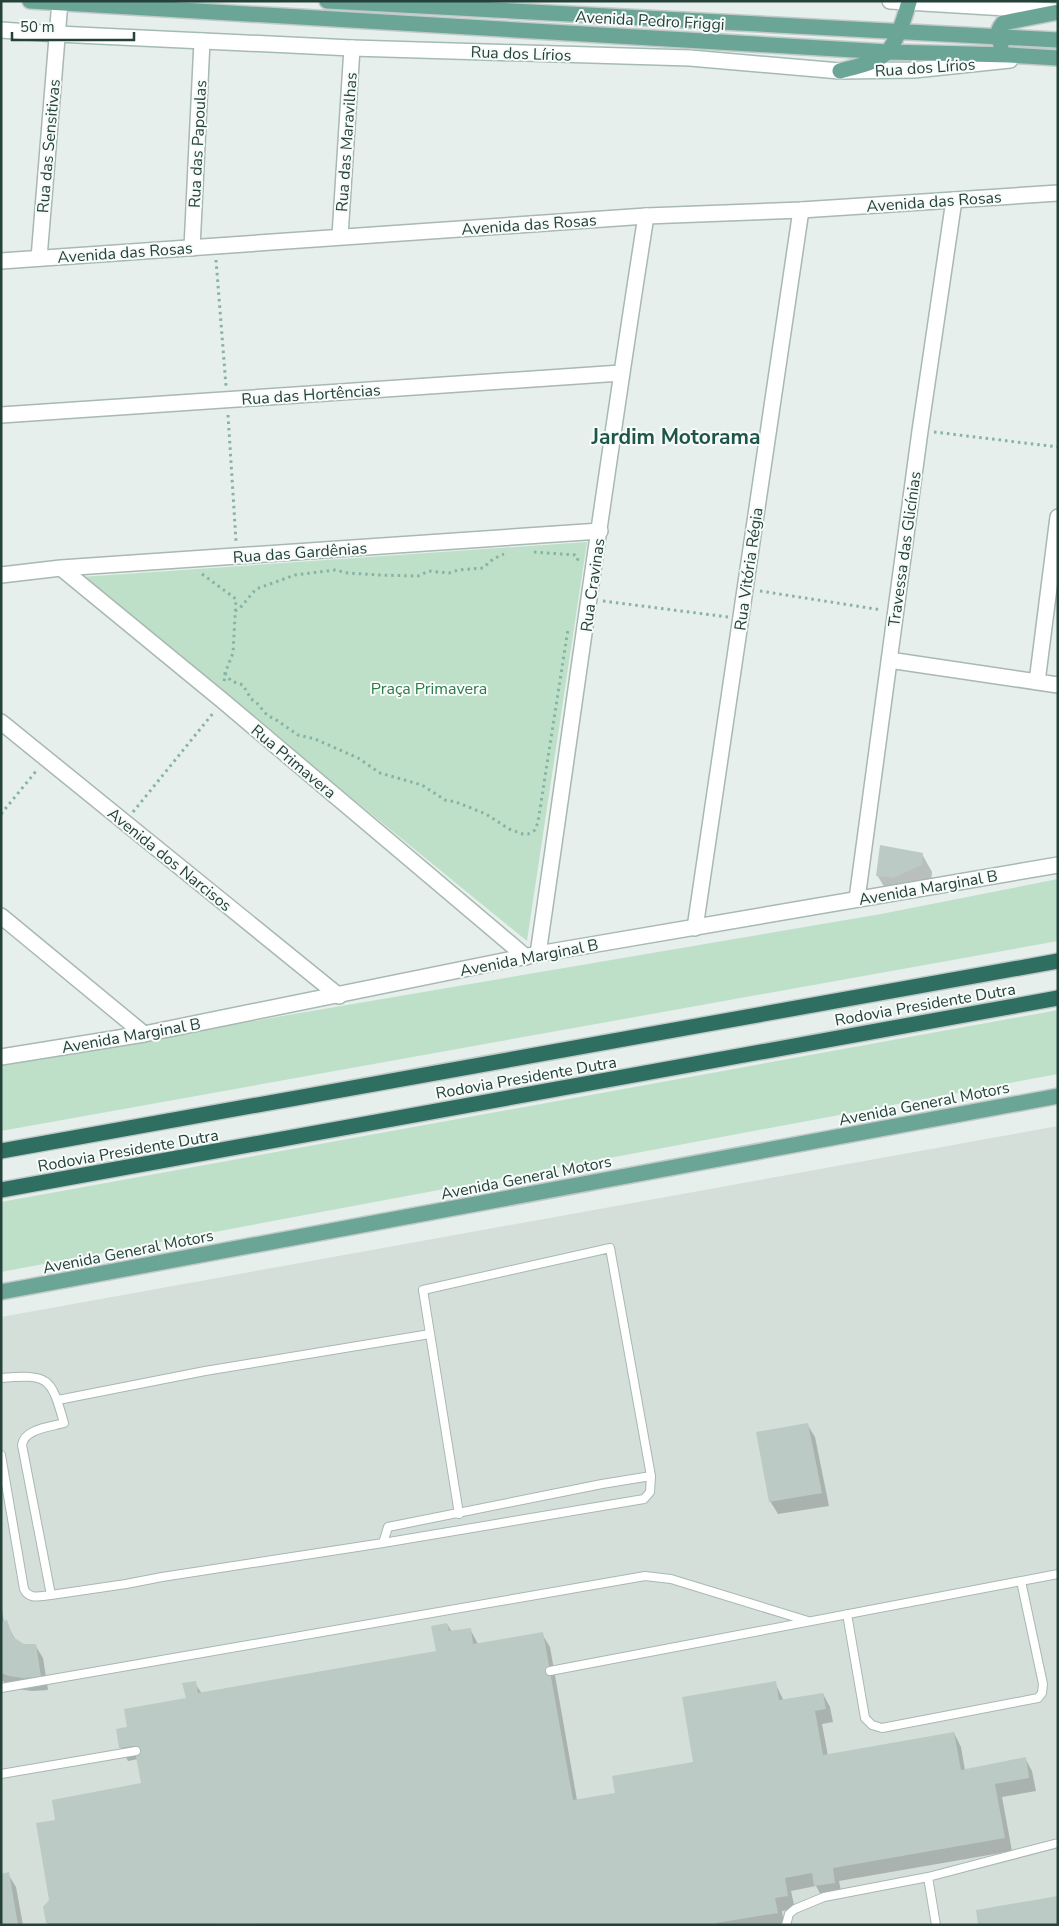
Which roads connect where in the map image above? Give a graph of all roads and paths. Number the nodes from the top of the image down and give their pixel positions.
1 (30, 1) edge
2 (328, 1) edge
3 (890, 1) edge
4 (60, 2) edge
5 (909, 2) edge
6 (407, 4) edge
7 (1058, 11) edge
8 (1, 30) edge
9 (898, 32) junction
10 (57, 34) junction
11 (997, 37) junction
12 (1058, 40) edge
13 (202, 41) junction
14 (352, 48) junction
15 (888, 52) junction
16 (1009, 55) junction
17 (1039, 57) junction
18 (1058, 58) edge
19 (840, 71) junction
20 (1058, 193) edge
21 (954, 200) junction
22 (801, 210) junction
23 (646, 216) junction
24 (340, 236) junction
25 (192, 248) junction
26 (39, 258) junction
27 (1, 261) edge
28 (621, 372) junction
29 (1, 415) edge
30 (920, 431) junction
31 (1058, 447) edge
32 (1058, 517) edge
33 (600, 531) junction
34 (527, 550) dead end
35 (508, 551) dead end
36 (183, 560) junction
37 (576, 567) dead end
38 (61, 568) junction
39 (1, 575) edge
40 (745, 589) junction
41 (590, 599) junction
42 (235, 611) junction
43 (895, 612) junction
44 (741, 619) junction
45 (570, 624) dead end
46 (889, 660) junction
47 (225, 672) junction
48 (1037, 682) junction
49 (1058, 685) edge
50 (223, 701) junction
51 (1, 722) edge
52 (47, 758) junction
53 (1, 814) edge
54 (125, 822) junction
55 (1058, 865) edge
56 (857, 899) junction
57 (1, 916) edge
58 (695, 928) junction
59 (532, 956) junction
60 (1058, 961) edge
61 (338, 996) junction
62 (1058, 998) edge
63 (144, 1034) junction
64 (1, 1057) edge
65 (1058, 1096) edge
66 (1, 1151) edge
67 (1, 1190) edge
68 (1, 1292) edge
69 (430, 1334) junction
70 (1, 1378) edge
71 (58, 1400) junction
72 (1, 1455) edge
73 (651, 1476) junction
74 (459, 1514) junction
75 (383, 1542) junction
76 (1058, 1574) edge
77 (1021, 1581) junction
78 (51, 1595) junction
79 (847, 1614) junction
80 (808, 1621) junction
81 (550, 1671) dead end
82 (1, 1688) edge
83 (136, 1751) dead end
84 (1, 1774) edge
85 (1058, 1843) edge
86 (928, 1876) junction
87 (786, 1925) edge
88 (936, 1925) edge

1 - 4 main road, Avenida Pedro Friggi
2 - 6 main road, Avenida Pedro Friggi
3 - 5 street
4 - 10 street, Rua das Sensitivas
4 - 15 main road, Avenida Pedro Friggi
5 - 7 street
5 - 9 main road
6 - 9 main road, Avenida Pedro Friggi
7 - 11 main road
8 - 10 street, Rua dos Lírios
9 - 11 main road, Avenida Pedro Friggi
9 - 15 main road
10 - 13 street, Rua dos Lírios
10 - 26 street, Rua das Sensitivas
11 - 12 main road, Avenida Pedro Friggi
11 - 16 main road
13 - 14 street, Rua dos Lírios
13 - 25 street, Rua das Papoulas
14 - 19 street, Rua dos Lírios
14 - 24 street, Rua das Maravilhas
15 - 16 main road, Avenida Pedro Friggi
15 - 19 main road
16 - 17 main road, Avenida Pedro Friggi
17 - 18 main road, Avenida Pedro Friggi
17 - 19 street, Rua dos Lírios
20 - 21 street, Avenida das Rosas
21 - 22 street, Avenida das Rosas
21 - 30 street, Travessa das Glicínias
22 - 23 street, Avenida das Rosas
22 - 40 street, Rua Vitória Régia
23 - 24 street, Avenida das Rosas
23 - 28 street, Rua Cravinas
24 - 25 street, Avenida das Rosas
25 - 26 street, Avenida das Rosas
26 - 27 street, Avenida das Rosas
28 - 29 street, Rua das Hortências
28 - 33 street, Rua Cravinas
30 - 31 path
30 - 43 street, Travessa das Glicínias
32 - 48 street
33 - 36 street, Rua das Gardênias
33 - 41 street, Rua Cravinas
34 - 37 path
35 - 42 path
36 - 38 street, Rua das Gardênias
36 - 42 path
38 - 39 street, Rua das Gardênias
38 - 50 street, Rua Primavera
40 - 43 path
40 - 44 street, Rua Vitória Régia
41 - 44 path
41 - 59 street, Rua Cravinas
42 - 47 path
43 - 46 street, Travessa das Glicínias
44 - 58 street, Rua Vitória Régia
45 - 47 path
46 - 48 street
46 - 56 street, Travessa das Glicínias
47 - 50 path
48 - 49 street
50 - 54 path
50 - 59 street, Rua Primavera
51 - 52 street, Avenida dos Narcisos
52 - 53 path
52 - 54 street, Avenida dos Narcisos
54 - 61 street, Avenida dos Narcisos
55 - 56 street, Avenida Marginal B
56 - 58 street, Avenida Marginal B
57 - 63 street
58 - 59 street, Avenida Marginal B
59 - 61 street, Avenida Marginal B
60 - 66 highway, Rodovia Presidente Dutra
61 - 63 street, Avenida Marginal B
62 - 67 highway, Rodovia Presidente Dutra
63 - 64 street, Avenida Marginal B
65 - 68 main road, Avenida General Motors
69 - 71 lane
69 - 73 lane
69 - 74 lane
70 - 71 lane
71 - 78 lane
72 - 78 lane
73 - 74 lane
73 - 75 lane
74 - 75 lane
75 - 78 lane
76 - 77 lane
77 - 79 lane
77 - 79 lane
79 - 80 lane
80 - 81 lane
80 - 82 lane
83 - 84 lane
85 - 86 lane
86 - 87 lane
86 - 88 lane

